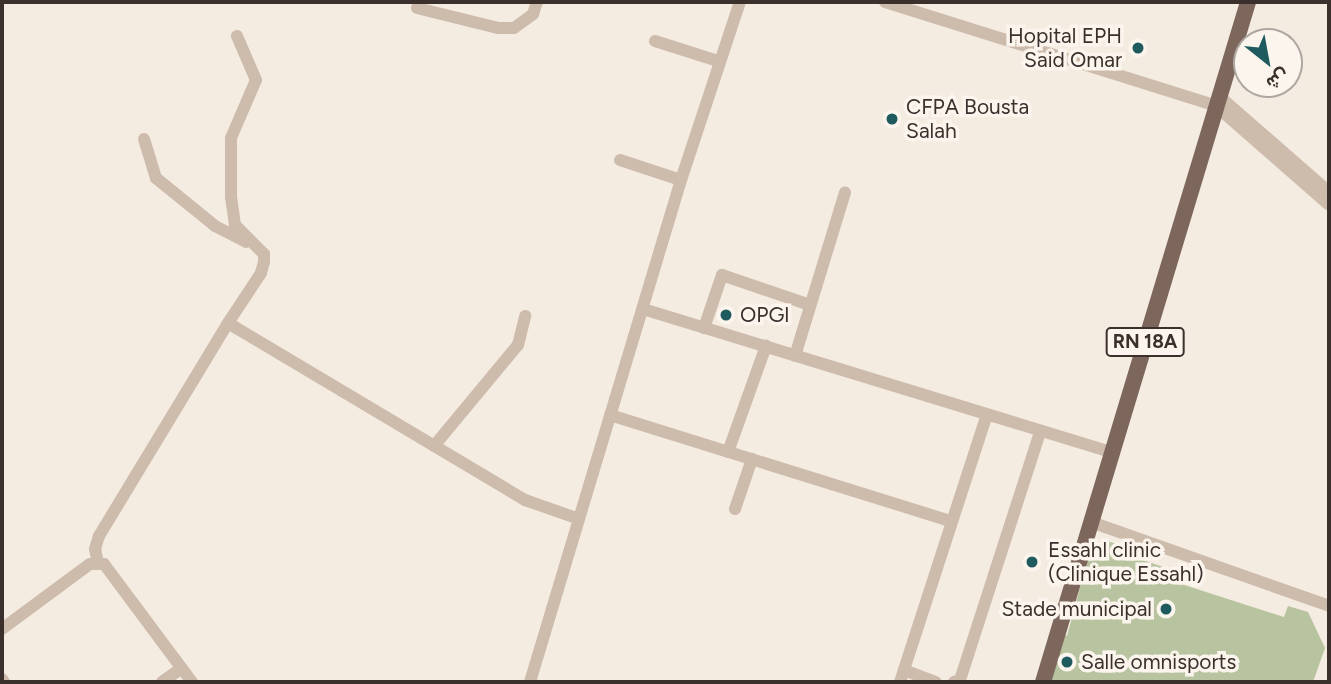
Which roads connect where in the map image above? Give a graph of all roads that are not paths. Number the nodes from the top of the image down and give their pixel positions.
1 (537, 2) edge
2 (740, 2) edge
3 (885, 2) edge
4 (1248, 2) edge
5 (417, 8) dead end
6 (237, 36) dead end
7 (655, 41) dead end
8 (718, 61) junction
9 (1218, 101) junction
10 (144, 139) dead end
11 (620, 160) dead end
12 (681, 180) junction
13 (845, 192) dead end
14 (1329, 192) edge
15 (1329, 205) edge
16 (250, 243) junction
17 (810, 305) junction
18 (643, 309) junction
19 (525, 316) dead end
20 (228, 323) junction
21 (704, 328) junction
22 (766, 346) junction
23 (795, 356) junction
24 (610, 415) junction
25 (986, 417) junction
26 (1040, 432) junction
27 (434, 446) junction
28 (728, 452) junction
29 (1112, 452) junction
30 (752, 459) junction
31 (735, 509) dead end
32 (579, 519) junction
33 (951, 521) junction
34 (1091, 522) junction
35 (98, 563) junction
36 (1329, 606) edge
37 (2, 629) edge
38 (182, 668) junction
39 (902, 676) edge
40 (162, 682) edge
41 (192, 682) edge
42 (530, 682) edge
43 (936, 682) edge
44 (954, 682) edge
45 (1042, 682) edge

1 - 5 street
2 - 8 street
3 - 9 street
4 - 9 main road, RN 18A
6 - 16 street
7 - 8 street
8 - 12 street
9 - 14 street
9 - 15 street
9 - 29 main road, RN 18A
10 - 16 street
11 - 12 street
12 - 18 street
13 - 17 street
16 - 20 street
17 - 21 street
17 - 23 street
18 - 21 street
18 - 24 street
19 - 27 street
20 - 27 street
20 - 35 street
21 - 22 street
22 - 23 street
22 - 28 street
23 - 25 street
24 - 28 street
24 - 32 street
25 - 26 street
25 - 33 street
26 - 29 street
26 - 44 street
27 - 32 street
28 - 30 street
29 - 34 main road, RN 18A
30 - 31 street
30 - 33 street
32 - 42 street
33 - 39 street
34 - 36 street
34 - 45 main road, RN 18A
35 - 37 street
35 - 38 street
38 - 40 street
38 - 41 street
39 - 43 street

